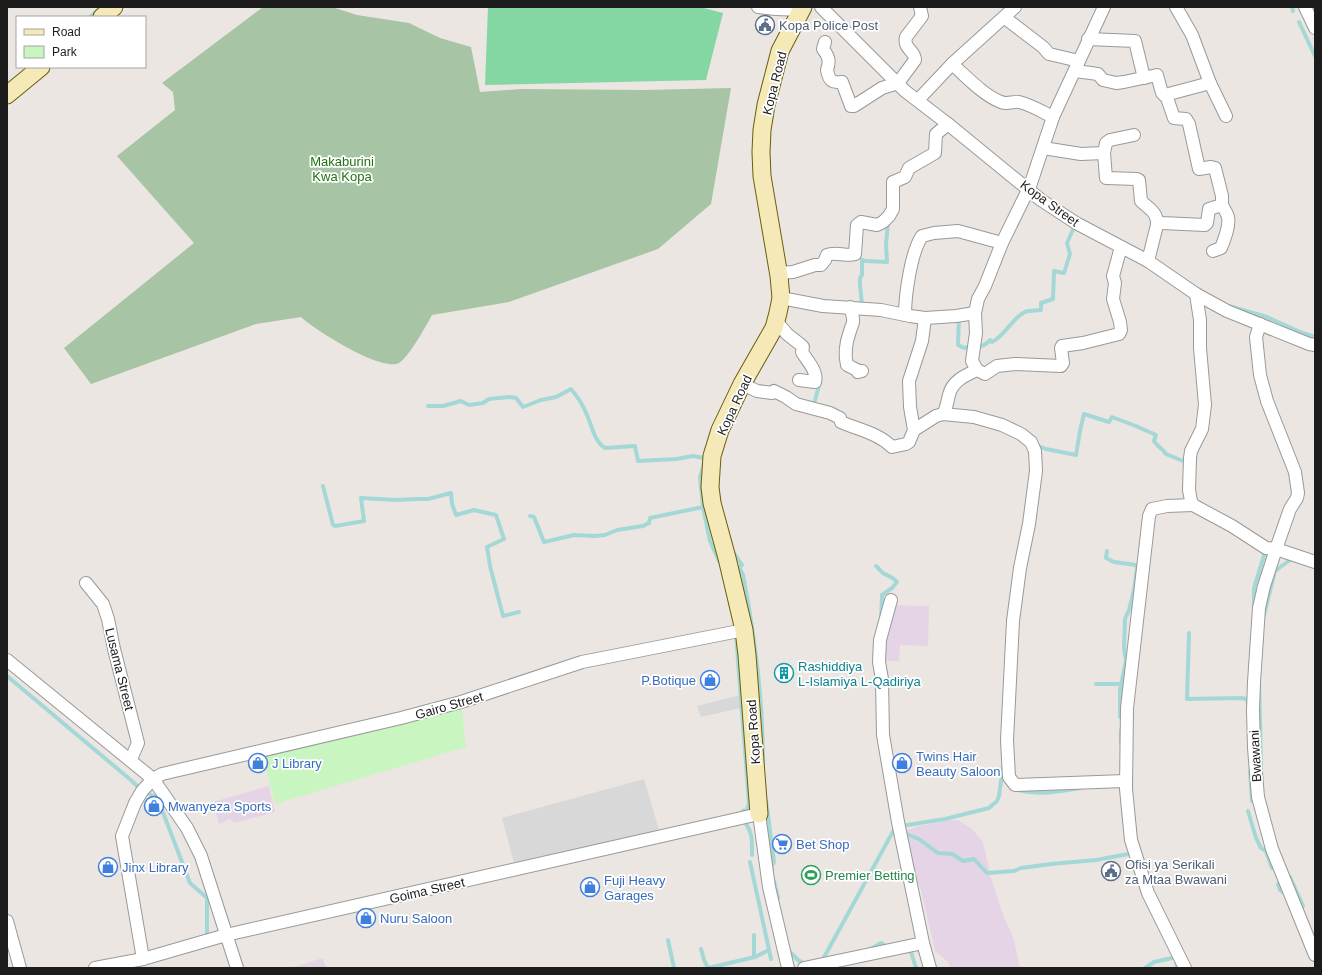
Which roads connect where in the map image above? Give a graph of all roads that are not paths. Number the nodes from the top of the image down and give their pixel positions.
1 (114, 7) edge
2 (758, 7) edge
3 (821, 7) edge
4 (920, 7) edge
5 (1015, 7) edge
6 (1104, 7) edge
7 (1176, 7) edge
8 (1305, 7) edge
9 (802, 8) edge
10 (103, 16) edge
11 (1004, 18) junction
12 (1315, 28) edge
13 (1088, 39) junction
14 (825, 42) dead end
15 (952, 64) junction
16 (1077, 66) junction
17 (40, 68) edge
18 (1144, 78) junction
19 (898, 83) junction
20 (1210, 83) junction
21 (7, 95) edge
22 (1165, 95) junction
23 (918, 100) junction
24 (1226, 116) dead end
25 (1053, 117) junction
26 (948, 124) junction
27 (1134, 136) dead end
28 (1042, 148) junction
29 (1104, 153) junction
30 (1029, 190) junction
31 (1222, 205) junction
32 (1157, 221) junction
33 (1002, 243) junction
34 (1121, 247) junction
35 (1213, 251) dead end
36 (1148, 261) junction
37 (778, 273) junction
38 (1196, 294) junction
39 (781, 298) junction
40 (850, 307) junction
41 (975, 313) junction
42 (905, 315) junction
43 (925, 318) junction
44 (776, 321) junction
45 (1260, 324) junction
46 (1315, 345) edge
47 (977, 370) junction
48 (862, 372) dead end
49 (799, 380) dead end
50 (742, 384) junction
51 (943, 414) junction
52 (914, 430) junction
53 (1193, 505) junction
54 (1276, 549) junction
55 (1315, 562) edge
56 (86, 583) dead end
57 (890, 600) dead end
58 (744, 630) junction
59 (7, 660) edge
60 (131, 759) junction
61 (153, 779) junction
62 (1125, 781) junction
63 (759, 814) junction
64 (7, 921) edge
65 (226, 935) junction
66 (923, 943) junction
67 (1315, 955) edge
68 (142, 959) junction
69 (20, 968) edge
70 (95, 968) edge
71 (236, 968) edge
72 (788, 968) edge
73 (804, 968) edge
74 (930, 968) edge
75 (1185, 968) edge

1 - 10 street
2 - 9 street
3 - 19 street, Kopa Street
4 - 19 street
5 - 11 street
6 - 13 street
7 - 20 street
8 - 12 street
9 - 37 street, Kopa Road
11 - 15 street
11 - 16 street
13 - 16 street
13 - 18 street
14 - 19 street
15 - 23 street
15 - 25 street
16 - 18 street
16 - 25 street
17 - 21 street
18 - 22 street
19 - 23 street, Kopa Street
20 - 22 street
20 - 24 street
22 - 31 street
23 - 26 street, Kopa Street
25 - 28 street
26 - 30 street, Kopa Street
26 - 37 street
27 - 29 street
28 - 29 street
28 - 30 street
29 - 32 street
30 - 33 street
30 - 34 street, Kopa Street
31 - 32 street
31 - 35 street
32 - 36 street
33 - 41 street
33 - 42 street
34 - 36 street, Kopa Street
34 - 47 street
36 - 38 street, Kopa Street
37 - 39 street, Kopa Road
38 - 45 street, Kopa Street
38 - 53 street
39 - 40 street
39 - 44 street, Kopa Road
40 - 42 street
40 - 48 street
41 - 43 street
41 - 47 street
42 - 43 street
43 - 52 street
44 - 49 street
44 - 50 street, Kopa Road
45 - 46 street, Kopa Street
45 - 54 street, Bwawani
47 - 51 street
50 - 52 street
50 - 58 street, Kopa Road
51 - 52 street
51 - 62 street
53 - 54 street
53 - 62 street
54 - 55 street
54 - 67 street, Bwawani
56 - 60 street, Lusama Street
57 - 66 street
58 - 61 street, Gairo Street
58 - 63 street, Kopa Road
59 - 60 street
60 - 61 street
61 - 65 street
61 - 68 street
62 - 75 street
63 - 65 street, Goima Street
63 - 72 street
64 - 69 street
65 - 68 street, Goima Street
65 - 71 street
66 - 73 street
66 - 74 street
68 - 70 street, Goima Street

